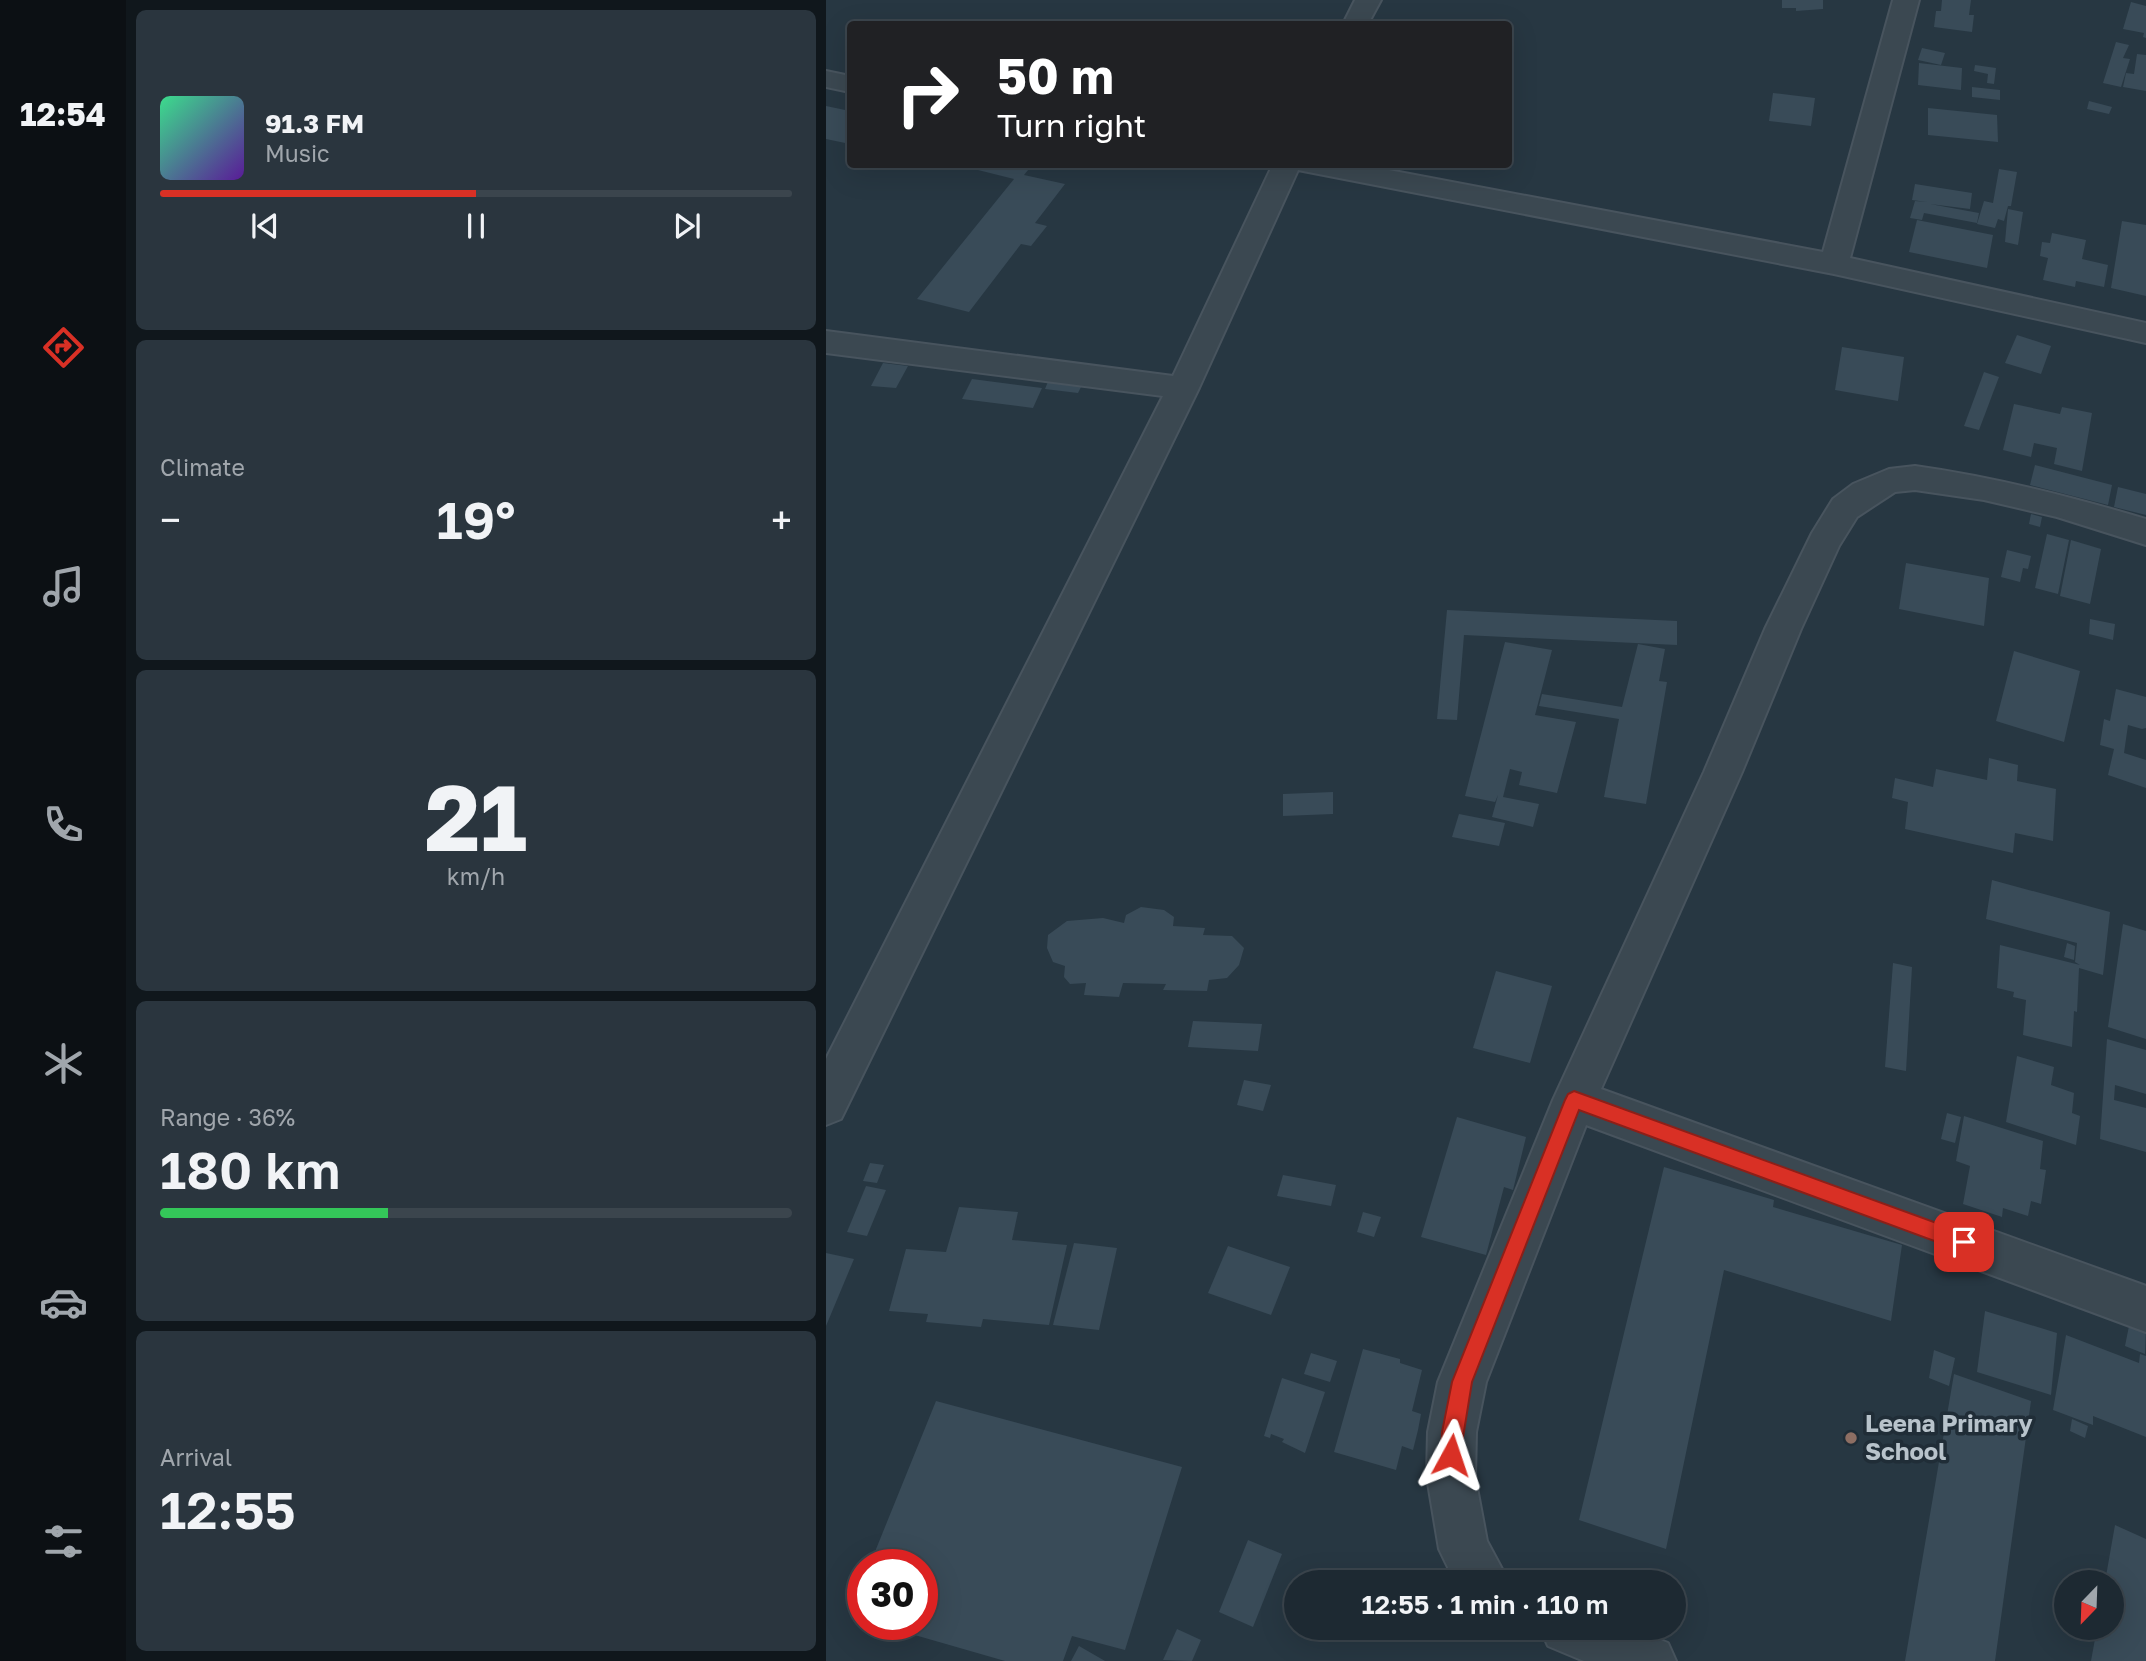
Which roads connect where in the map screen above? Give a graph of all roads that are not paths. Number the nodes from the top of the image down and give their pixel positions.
1 (1368, 0) edge
2 (1906, 0) edge
3 (1358, 21) edge
4 (826, 79) edge
5 (847, 82) edge
6 (1285, 168) edge
7 (1329, 168) edge
8 (1834, 264) junction
9 (2146, 333) edge
10 (826, 342) edge
11 (1184, 388) junction
12 (2146, 533) edge
13 (1574, 1100) junction
14 (826, 1104) edge
15 (2146, 1309) edge
16 (1477, 1570) edge
17 (1597, 1640) edge
18 (1650, 1661) edge

1 - 3 street
2 - 8 street
4 - 5 street
6 - 11 street
7 - 8 street
8 - 9 street
10 - 11 street
11 - 14 street
12 - 13 street
13 - 15 street
13 - 16 street
17 - 18 street

